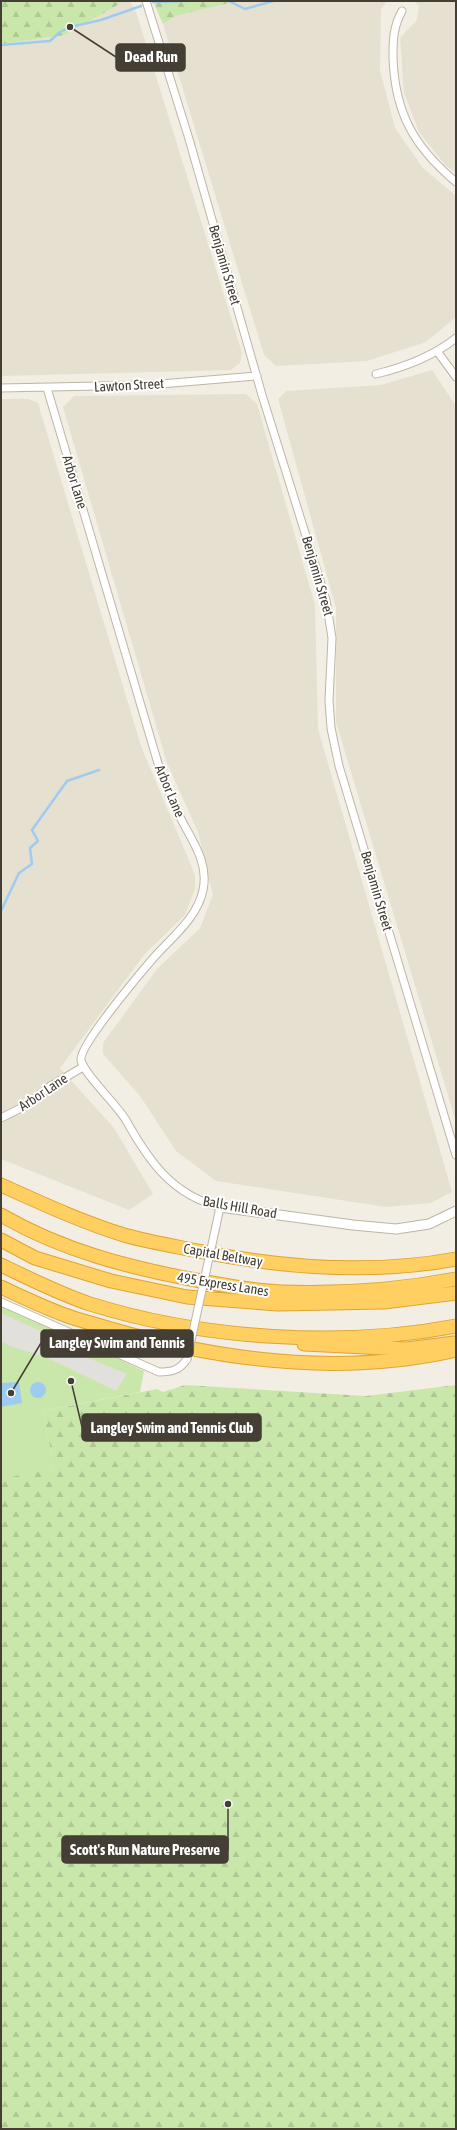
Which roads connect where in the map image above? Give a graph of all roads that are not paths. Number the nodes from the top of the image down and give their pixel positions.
1 (146, 1) edge
2 (402, 11) dead end
3 (456, 182) edge
4 (456, 338) edge
5 (437, 352) junction
6 (376, 374) dead end
7 (256, 376) junction
8 (456, 377) edge
9 (1, 388) edge
10 (47, 388) junction
11 (83, 1067) junction
12 (1, 1118) edge
13 (456, 1155) edge
14 (1, 1185) edge
15 (220, 1207) junction
16 (456, 1211) edge
17 (1, 1215) edge
18 (1, 1218) edge
19 (25, 1229) junction
20 (1, 1238) edge
21 (456, 1259) edge
22 (1, 1265) edge
23 (456, 1279) edge
24 (1, 1287) edge
25 (456, 1294) edge
26 (1, 1302) edge
27 (456, 1326) edge
28 (253, 1336) junction
29 (456, 1343) edge
30 (456, 1350) edge

1 - 7 street, Benjamin Street
2 - 3 street
4 - 5 street
5 - 6 street
5 - 8 street
7 - 10 street, Lawton Street
7 - 13 street, Benjamin Street
9 - 10 street, Lawton Street
10 - 11 street, Arbor Lane
11 - 12 street, Arbor Lane
11 - 15 street, Balls Hill Road
14 - 21 highway, Capital Beltway
15 - 16 street, Balls Hill Road
15 - 26 street, bridge
17 - 19 highway, 495 Express Lanes
18 - 19 highway
19 - 23 highway, 495 Express Lanes
20 - 25 highway, 495 Express Lanes
22 - 28 highway
24 - 30 highway
27 - 28 highway
28 - 29 highway

